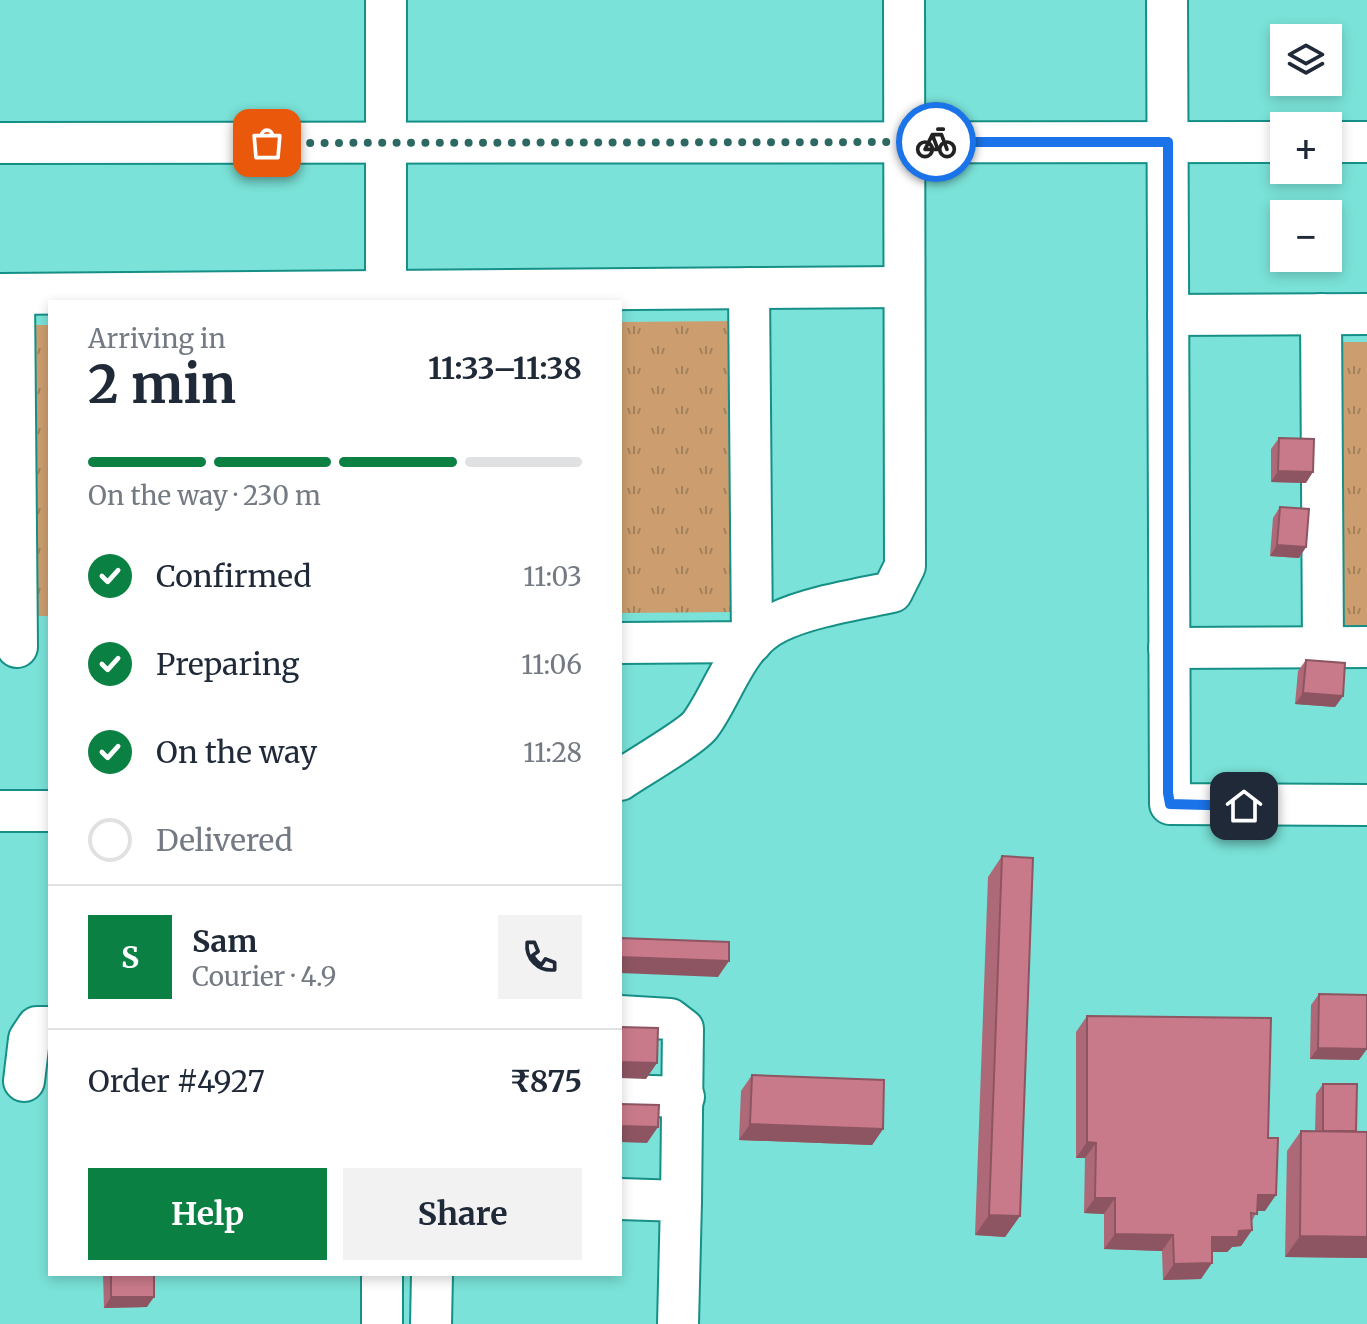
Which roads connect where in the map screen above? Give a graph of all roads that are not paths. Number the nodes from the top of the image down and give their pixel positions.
1 (386, 0) edge
2 (904, 0) edge
3 (1167, 0) edge
4 (904, 142) junction
5 (1168, 142) junction
6 (1270, 142) edge
7 (1342, 142) edge
8 (1367, 142) edge
9 (0, 143) edge
10 (386, 143) junction
11 (904, 287) junction
12 (749, 288) junction
13 (7, 294) edge
14 (534, 296) edge
15 (240, 297) edge
16 (386, 297) edge
17 (1321, 314) junction
18 (1367, 314) edge
19 (1168, 315) junction
20 (752, 642) junction
21 (622, 643) edge
22 (22, 647) edge
23 (1323, 647) junction
24 (1367, 647) edge
25 (1169, 648) junction
26 (622, 779) edge
27 (1367, 805) edge
28 (0, 811) edge
29 (48, 811) edge
30 (622, 1016) edge
31 (48, 1027) edge
32 (24, 1081) dead end
33 (622, 1095) edge
34 (684, 1097) junction
35 (622, 1199) edge
36 (681, 1201) junction
37 (382, 1276) edge
38 (432, 1276) edge
39 (382, 1324) edge
40 (431, 1324) edge
41 (678, 1324) edge

1 - 10 street
2 - 4 street
3 - 5 street
4 - 5 street
4 - 10 street
4 - 11 street
5 - 6 street
5 - 19 street
7 - 8 street
9 - 10 street
10 - 16 street
11 - 12 street
11 - 20 street
12 - 14 street
12 - 20 street
13 - 15 street
13 - 22 street
14 - 16 street
15 - 16 street
17 - 18 street
17 - 19 street
17 - 23 street
19 - 25 street
20 - 21 street
20 - 26 street
23 - 24 street
23 - 25 street
25 - 27 street
28 - 29 street
30 - 34 street
31 - 32 street
33 - 34 street
34 - 36 street
35 - 36 street
36 - 41 street
37 - 39 street
38 - 40 street

